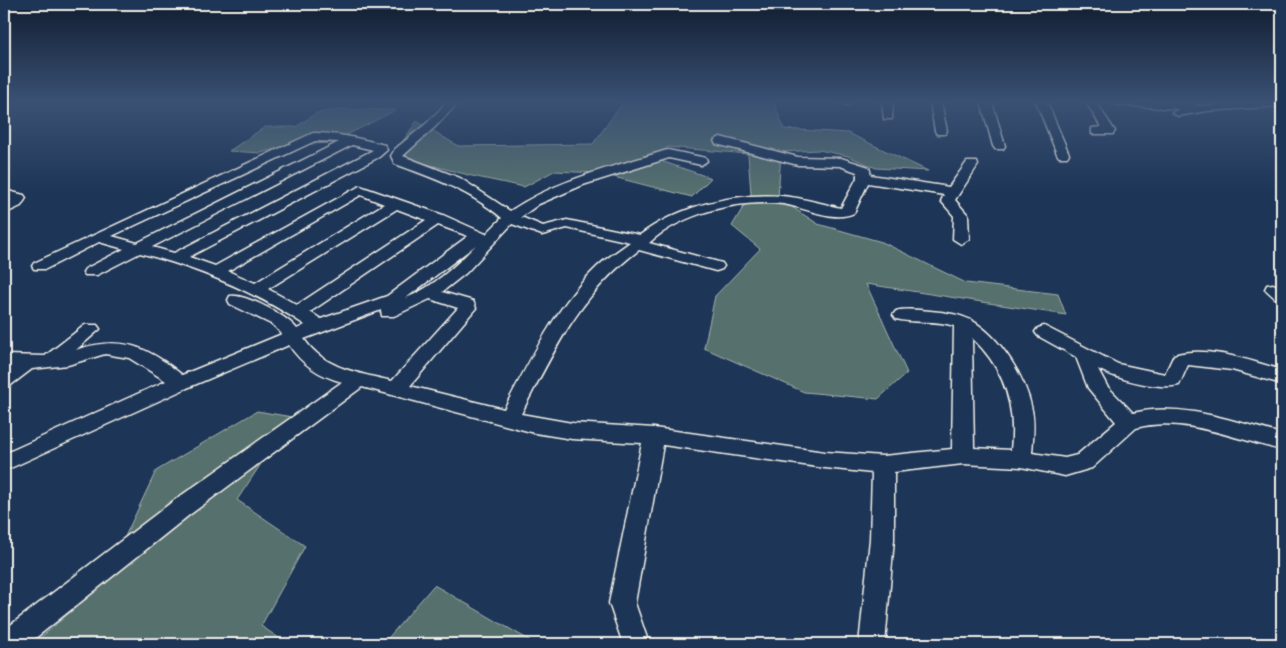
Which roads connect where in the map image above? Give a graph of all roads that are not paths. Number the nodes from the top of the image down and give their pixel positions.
1 (422, 132) edge
2 (995, 132) edge
3 (1054, 132) edge
4 (351, 141) junction
5 (720, 141) dead end
6 (999, 146) dead end
7 (1063, 154) dead end
8 (701, 161) dead end
9 (972, 165) dead end
10 (864, 178) junction
11 (952, 192) junction
12 (4, 194) edge
13 (396, 203) junction
14 (4, 210) edge
15 (438, 218) junction
16 (510, 218) junction
17 (98, 237) junction
18 (960, 239) dead end
19 (640, 242) junction
20 (134, 249) junction
21 (176, 258) junction
22 (40, 266) dead end
23 (716, 266) dead end
24 (92, 272) dead end
25 (215, 272) junction
26 (254, 291) junction
27 (430, 294) junction
28 (236, 300) dead end
29 (298, 312) junction
30 (902, 315) dead end
31 (963, 323) junction
32 (319, 326) junction
33 (90, 329) dead end
34 (1044, 332) dead end
35 (294, 337) junction
36 (1084, 354) junction
37 (4, 361) edge
38 (50, 362) junction
39 (25, 365) junction
40 (1282, 377) edge
41 (4, 380) edge
42 (359, 380) junction
43 (180, 383) junction
44 (395, 390) junction
45 (508, 418) junction
46 (1129, 422) junction
47 (654, 436) junction
48 (1282, 442) edge
49 (963, 456) junction
50 (1022, 459) junction
51 (4, 464) edge
52 (883, 465) junction
53 (7, 644) edge
54 (636, 644) edge
55 (872, 644) edge

1 - 16 street
2 - 6 street
3 - 7 street
4 - 17 street
4 - 20 street
4 - 21 street
5 - 10 street
8 - 16 street
9 - 11 street
10 - 11 street
10 - 19 street
11 - 18 street
12 - 14 street
13 - 15 street
13 - 25 street
13 - 26 street
15 - 29 street
15 - 32 street
16 - 19 street
16 - 27 street
17 - 20 street
17 - 22 street
19 - 23 street
19 - 45 street
20 - 21 street
20 - 24 street
21 - 25 street
25 - 26 street
26 - 29 street
27 - 35 street
27 - 44 street
28 - 35 street
29 - 32 street
30 - 31 street
31 - 49 street
31 - 50 street
32 - 35 street
33 - 38 street
34 - 36 street
35 - 42 street
35 - 43 street
36 - 40 street
36 - 46 street
37 - 39 street
38 - 39 street
38 - 43 street
39 - 41 street
42 - 44 street
42 - 53 street
43 - 51 street
44 - 45 street
45 - 47 street
46 - 48 street
46 - 50 street
47 - 52 street
47 - 54 street
49 - 50 street
49 - 52 street
52 - 55 street

